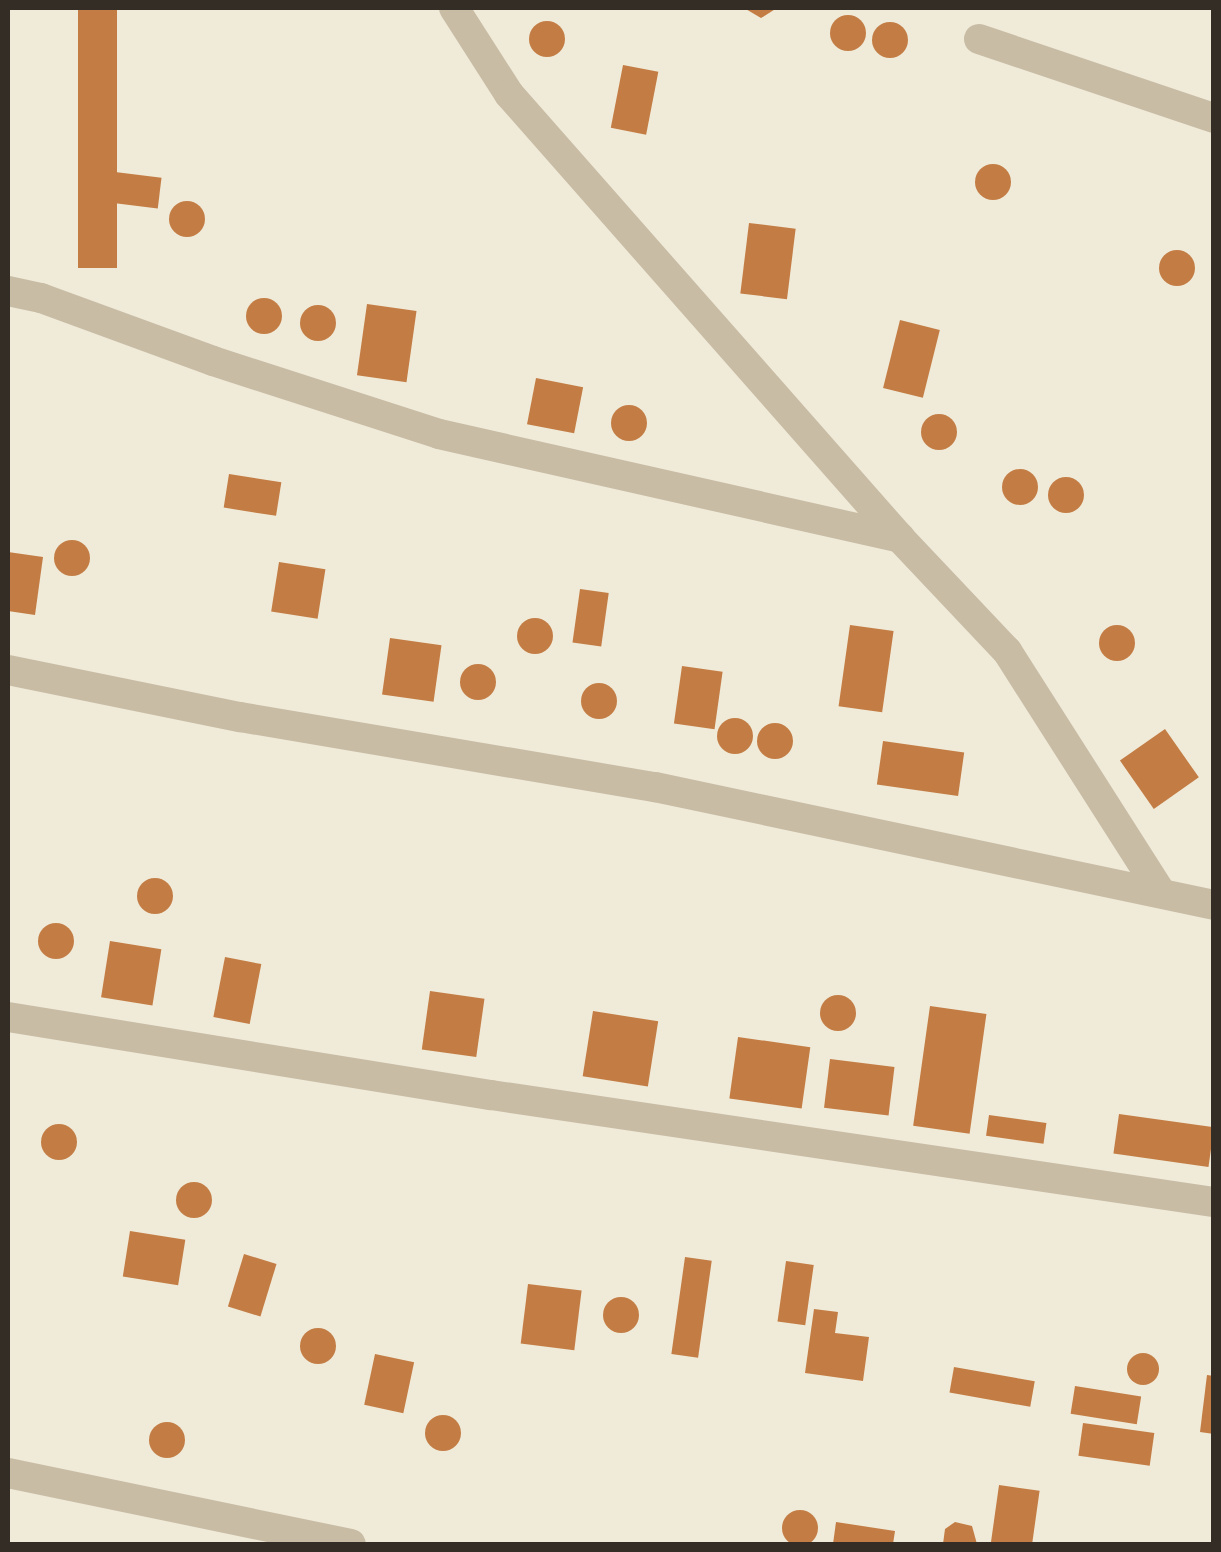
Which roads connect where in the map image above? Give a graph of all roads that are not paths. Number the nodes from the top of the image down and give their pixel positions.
1 (454, 8) edge
2 (979, 39) dead end
3 (1214, 118) edge
4 (8, 291) edge
5 (900, 538) junction
6 (8, 670) edge
7 (1161, 894) junction
8 (1214, 905) edge
9 (8, 1017) edge
10 (1214, 1202) edge
11 (8, 1473) edge
12 (351, 1544) edge

1 - 5 street
2 - 3 street
4 - 5 street
5 - 7 street
6 - 7 street
7 - 8 street
9 - 10 street
11 - 12 street

